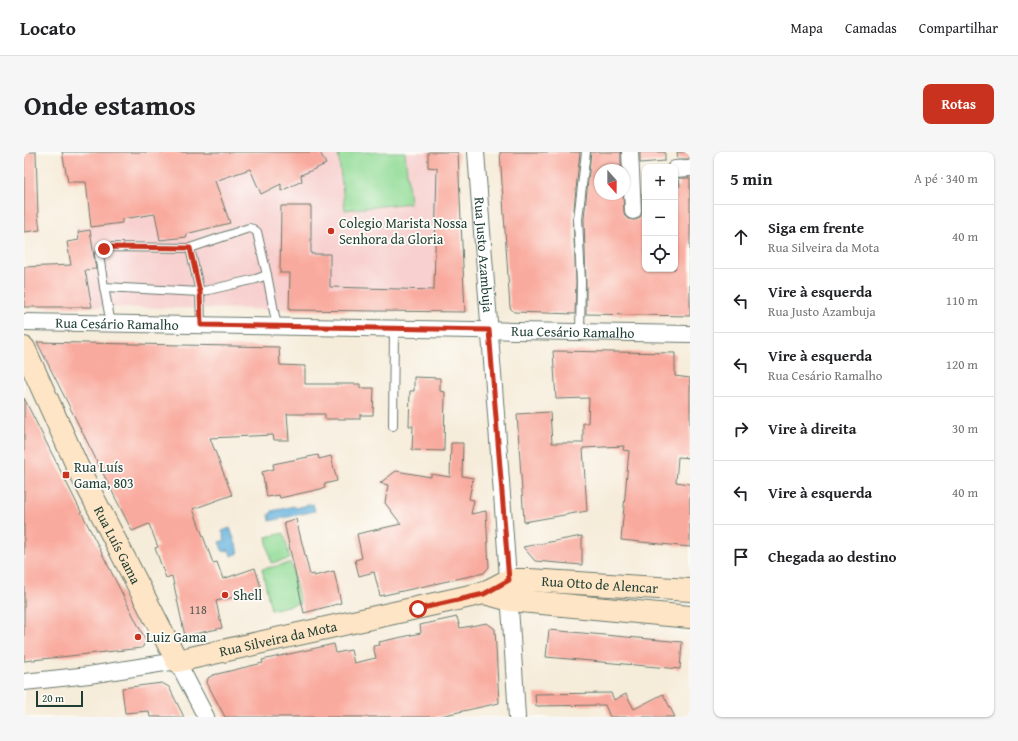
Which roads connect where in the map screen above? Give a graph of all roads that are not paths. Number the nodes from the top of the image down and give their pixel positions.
1 (476, 152) edge
2 (586, 152) edge
3 (630, 152) edge
4 (690, 168) edge
5 (678, 169) edge
6 (638, 173) edge
7 (633, 211) dead end
8 (190, 248) junction
9 (267, 275) junction
10 (104, 287) junction
11 (200, 292) junction
12 (24, 322) edge
13 (111, 324) junction
14 (201, 325) junction
15 (277, 327) junction
16 (394, 329) junction
17 (489, 330) junction
18 (580, 332) junction
19 (690, 334) edge
20 (24, 348) edge
21 (393, 426) dead end
22 (510, 590) junction
23 (690, 590) edge
24 (690, 617) edge
25 (177, 661) junction
26 (24, 682) edge
27 (206, 717) edge
28 (517, 717) edge

1 - 17 street, Rua Justo Azambuja
2 - 18 lane
3 - 6 street
4 - 5 street
6 - 7 street
8 - 9 lane
8 - 10 lane
8 - 11 lane
9 - 11 lane
9 - 15 lane
10 - 11 lane
10 - 13 lane
11 - 14 lane
12 - 13 street, Rua Cesário Ramalho
13 - 14 street, Rua Cesário Ramalho
14 - 15 street, Rua Cesário Ramalho
15 - 16 street, Rua Cesário Ramalho
16 - 17 street, Rua Cesário Ramalho
16 - 21 lane
17 - 18 street, Rua Cesário Ramalho
17 - 22 street, Rua Justo Azambuja
18 - 19 street, Rua Cesário Ramalho
20 - 25 main road, Rua Luís Gama
22 - 23 main road, Rua Otto de Alencar
22 - 24 main road, Rua Otto de Alencar
22 - 25 main road, Rua Silveira da Mota
22 - 28 street, Rua Justo Azambuja
25 - 26 street, Rua Silveira da Mota
25 - 27 street, Rua Luís Gama

